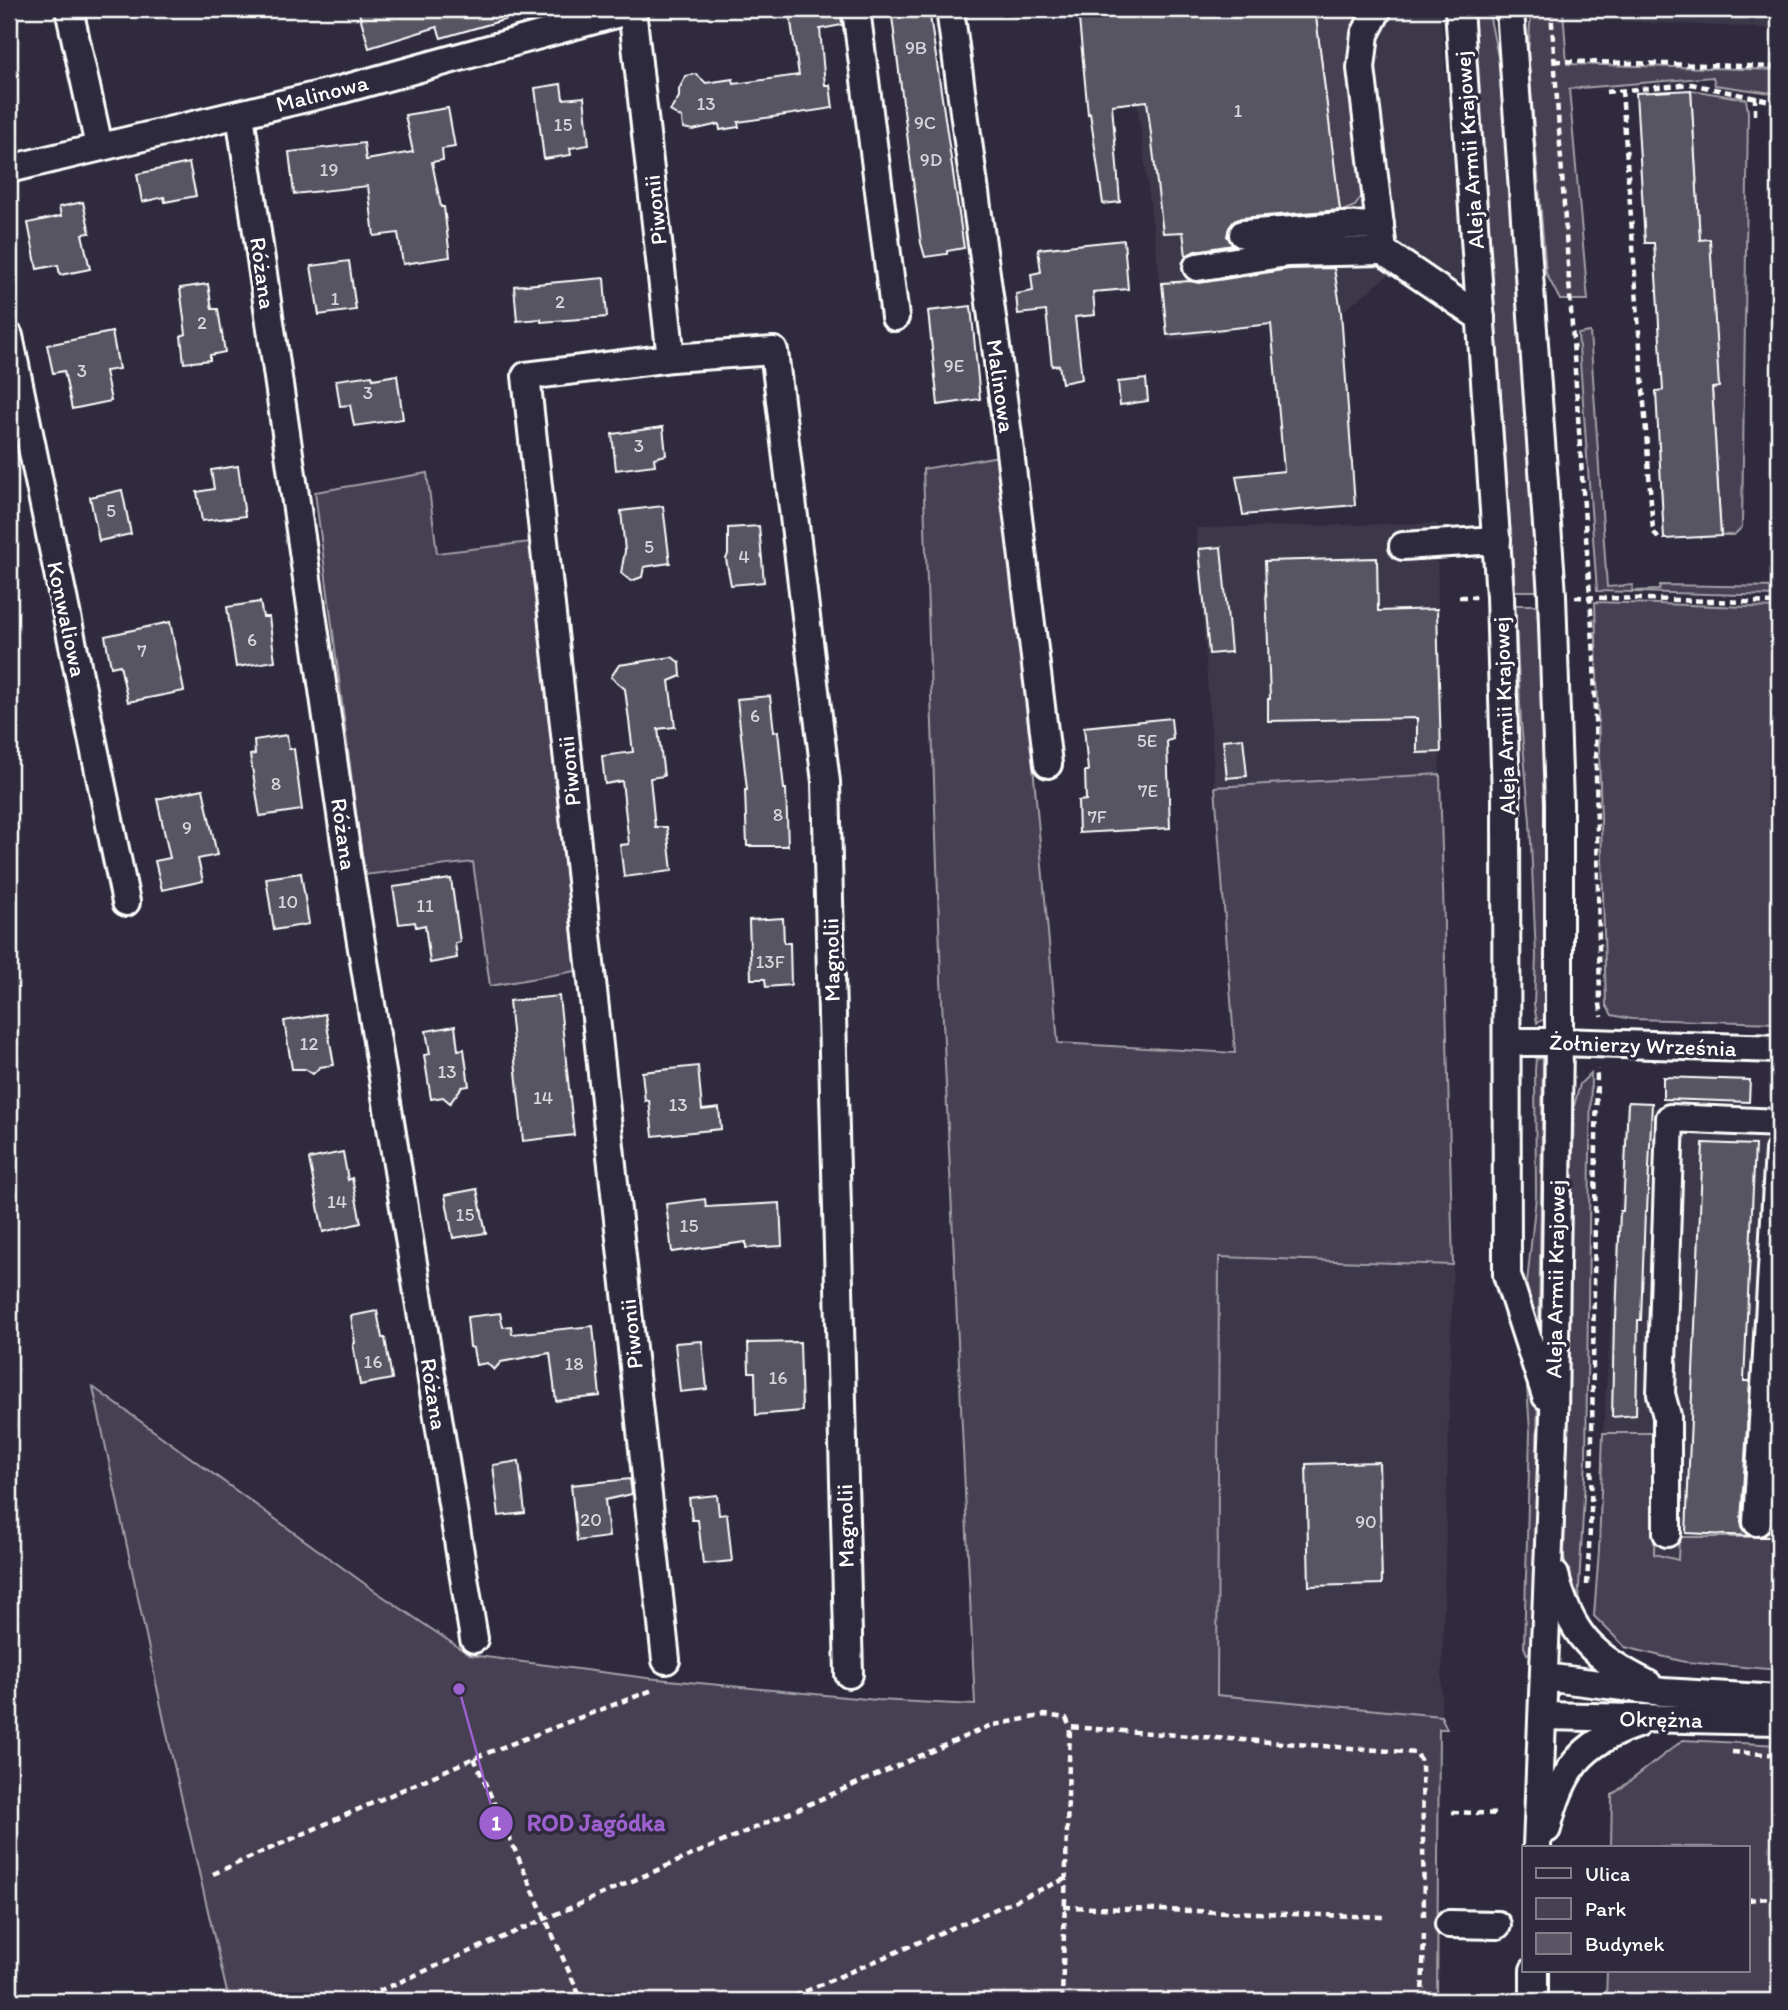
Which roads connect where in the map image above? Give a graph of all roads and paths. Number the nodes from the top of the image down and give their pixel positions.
1 (69, 9) edge
2 (632, 9) edge
3 (856, 9) edge
4 (950, 9) edge
5 (1378, 9) edge
6 (1459, 9) edge
7 (1510, 9) edge
8 (1551, 9) edge
9 (1554, 61) junction
10 (1779, 66) edge
11 (1622, 90) junction
12 (1606, 92) dead end
13 (1755, 96) junction
14 (1779, 103) edge
15 (240, 114) junction
16 (1755, 115) dead end
17 (99, 146) junction
18 (9, 169) edge
19 (1243, 234) dead end
20 (1381, 238) junction
21 (1197, 267) dead end
22 (895, 317) dead end
23 (1481, 318) junction
24 (9, 336) edge
25 (671, 358) junction
26 (1497, 540) junction
27 (1660, 541) dead end
28 (1403, 546) dead end
29 (1552, 595) junction
30 (1500, 596) junction
31 (1459, 597) dead end
32 (1591, 598) junction
33 (1779, 603) edge
34 (1048, 764) dead end
35 (126, 902) dead end
36 (1507, 1042) junction
37 (1559, 1042) junction
38 (1779, 1049) edge
39 (1600, 1054) junction
40 (1779, 1123) edge
41 (1779, 1152) edge
42 (1777, 1224) edge
43 (1774, 1311) edge
44 (1772, 1401) edge
45 (1553, 1417) junction
46 (1769, 1490) edge
47 (1756, 1521) dead end
48 (1667, 1533) dead end
49 (1548, 1549) junction
50 (1586, 1598) dead end
51 (474, 1639) dead end
52 (666, 1660) dead end
53 (849, 1674) dead end
54 (655, 1689) dead end
55 (1663, 1692) junction
56 (1544, 1697) junction
57 (1779, 1699) edge
58 (1650, 1720) junction
59 (1779, 1721) edge
60 (1070, 1727) junction
61 (1732, 1752) dead end
62 (1779, 1755) edge
63 (474, 1758) junction
64 (1452, 1812) dead end
65 (1499, 1814) dead end
66 (1540, 1846) edge
67 (1540, 1846) edge
68 (213, 1874) dead end
69 (1065, 1879) junction
70 (1779, 1897) edge
71 (1750, 1900) edge
72 (1065, 1907) junction
73 (1384, 1917) dead end
74 (546, 1919) junction
75 (1449, 1924) dead end
76 (1497, 1924) dead end
77 (1534, 1972) edge
78 (356, 2001) edge
79 (582, 2001) edge
80 (783, 2001) edge
81 (1062, 2001) edge
82 (1422, 2001) edge
83 (1534, 2001) edge

1 - 17 street
2 - 15 street, Malinowa
2 - 25 street, Piwonii
3 - 22 street
4 - 34 street, Malinowa
5 - 20 street
6 - 23 street, Aleja Armii Krajowej
7 - 29 street, Aleja Armii Krajowej
8 - 9 path
9 - 10 path
9 - 32 path
11 - 12 path
11 - 13 path
11 - 27 path
13 - 14 path
13 - 16 path
15 - 17 street, Malinowa
15 - 51 street, Różana
17 - 18 street, Malinowa
19 - 20 street
20 - 21 street
20 - 23 street
23 - 26 street, Aleja Armii Krajowej
24 - 35 street, Konwaliowa
25 - 52 street, Piwonii
25 - 53 street, Magnolii
26 - 28 street
26 - 30 street, Aleja Armii Krajowej
29 - 32 path
29 - 37 street, Aleja Armii Krajowej
30 - 31 path
30 - 36 street, Aleja Armii Krajowej
32 - 33 path
32 - 39 path
36 - 37 street, Żołnierzy Września
36 - 45 street, Aleja Armii Krajowej
37 - 39 street, Żołnierzy Września
37 - 45 street, Aleja Armii Krajowej
38 - 39 street, Żołnierzy Września
39 - 50 path
40 - 48 street
41 - 42 street
42 - 43 street
43 - 44 street
44 - 46 street
45 - 49 street, Aleja Armii Krajowej
46 - 47 street
49 - 55 street
49 - 56 street, Aleja Armii Krajowej
54 - 63 path
55 - 56 street, Okrężna
55 - 57 street, Okrężna
56 - 58 street, Okrężna
56 - 66 street, Aleja Armii Krajowej
58 - 59 street, Okrężna
58 - 67 street
60 - 69 path
60 - 74 path
60 - 82 path
61 - 62 path
63 - 68 path
63 - 74 path
64 - 65 path
69 - 72 path
69 - 80 path
70 - 71 path
72 - 73 path
72 - 81 path
74 - 78 path
74 - 79 path
75 - 76 street
77 - 83 street

